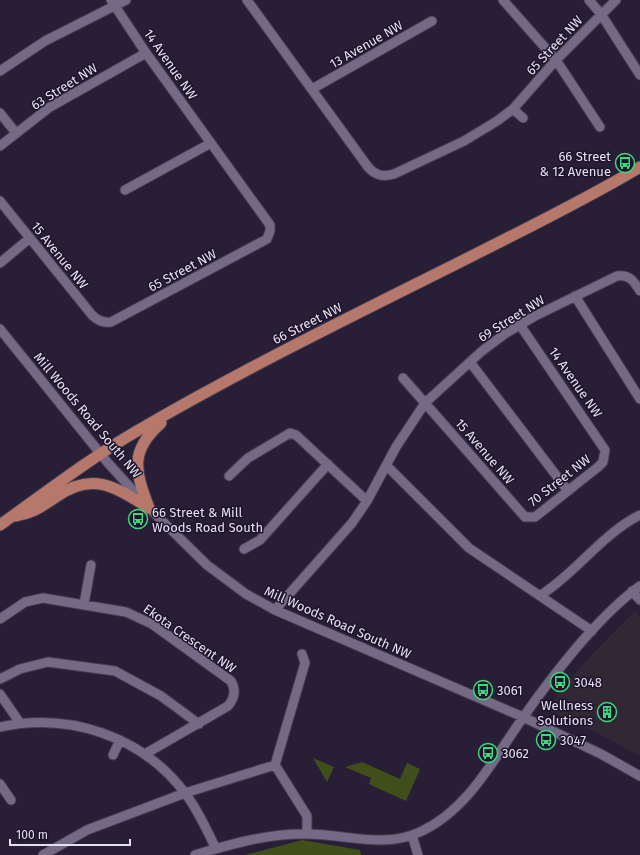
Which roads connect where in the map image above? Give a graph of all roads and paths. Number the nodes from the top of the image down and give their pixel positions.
1 (126, 0) edge
2 (247, 0) edge
3 (503, 0) edge
4 (589, 0) edge
5 (616, 0) edge
6 (113, 3) edge
7 (601, 14) junction
8 (432, 21) dead end
9 (146, 52) junction
10 (556, 60) junction
11 (0, 71) edge
12 (640, 75) edge
13 (312, 89) junction
14 (513, 109) junction
15 (0, 113) edge
16 (523, 118) dead end
17 (600, 127) dead end
18 (16, 134) junction
19 (211, 143) junction
20 (0, 146) edge
21 (640, 167) edge
22 (125, 190) dead end
23 (0, 201) edge
24 (269, 234) joint
25 (30, 238) junction
26 (0, 262) edge
27 (640, 291) edge
28 (575, 296) junction
29 (103, 322) joint
30 (520, 325) junction
31 (0, 329) edge
32 (470, 362) junction
33 (403, 378) dead end
34 (640, 399) edge
35 (425, 403) junction
36 (186, 404) junction
37 (101, 454) junction
38 (604, 457) joint
39 (328, 464) junction
40 (387, 466) junction
41 (229, 476) dead end
42 (568, 491) junction
43 (367, 501) junction
44 (149, 508) junction
45 (640, 515) edge
46 (12, 517) junction
47 (525, 517) joint
48 (0, 525) edge
49 (244, 549) dead end
50 (91, 565) dead end
51 (640, 586) edge
52 (632, 591) junction
53 (541, 596) junction
54 (640, 600) edge
55 (84, 604) junction
56 (275, 610) junction
57 (0, 619) edge
58 (592, 631) junction
59 (302, 654) dead end
60 (0, 679) edge
61 (0, 694) edge
62 (523, 717) junction
63 (20, 723) junction
64 (199, 724) junction
65 (0, 727) edge
66 (120, 740) junction
67 (145, 754) junction
68 (113, 755) dead end
69 (274, 765) junction
70 (640, 776) edge
71 (0, 784) edge
72 (185, 793) junction
73 (11, 800) dead end
74 (307, 834) junction
75 (412, 835) junction
76 (216, 849) junction
77 (43, 855) edge
78 (194, 855) edge
79 (418, 855) edge

1 - 6 street
2 - 13 street
3 - 10 street
4 - 7 street
5 - 7 street, 65 Street NW
6 - 9 street, 14 Avenue NW
6 - 11 street
7 - 10 street, 65 Street NW
7 - 12 street
8 - 13 street, 13 Avenue NW
9 - 18 street, 63 Street NW
9 - 19 street, 14 Avenue NW
10 - 14 street, 65 Street NW
10 - 17 street
13 - 14 street, 65 Street NW
14 - 16 street
15 - 18 street
18 - 20 street, 63 Street NW
19 - 22 street
19 - 24 street, 14 Avenue NW
21 - 36 main road, 66 Street NW
23 - 25 street, 15 Avenue NW
24 - 29 street, 65 Street NW
25 - 26 street
25 - 29 street, 15 Avenue NW
27 - 28 street, 69 Street NW
28 - 30 street, 69 Street NW
28 - 34 street
30 - 32 street, 69 Street NW
30 - 38 street, 14 Avenue NW
31 - 37 street, Mill Woods Road South NW
32 - 35 street, 69 Street NW
32 - 42 street
33 - 35 street
35 - 40 street, 69 Street NW
35 - 47 street, 15 Avenue NW
36 - 37 main road, 66 Street NW
36 - 44 main road
37 - 44 street, Mill Woods Road South NW
37 - 46 main road, 66 Street NW
38 - 42 street, 70 Street NW
39 - 41 street
39 - 43 street
39 - 49 street
40 - 43 street, 69 Street NW
40 - 53 street
42 - 47 street, 70 Street NW
43 - 56 street, 69 Street NW
44 - 46 main road
44 - 56 street, Mill Woods Road South NW
45 - 53 street
46 - 48 main road, 66 Street NW
50 - 55 street
51 - 52 street
52 - 54 street
52 - 58 street
53 - 58 street
55 - 57 street, Ekota Crescent NW
55 - 64 street, Ekota Crescent NW
56 - 62 street, Mill Woods Road South NW
58 - 62 street
59 - 69 street
60 - 64 street
61 - 63 street
62 - 70 street, Mill Woods Road South NW
62 - 75 street
63 - 65 street
63 - 66 street
64 - 67 street, Ekota Crescent NW
66 - 67 street
66 - 68 street
67 - 72 street
69 - 72 street
69 - 74 street
71 - 73 street
72 - 76 street
72 - 77 street
74 - 75 street
74 - 76 street
75 - 79 street
76 - 78 street

